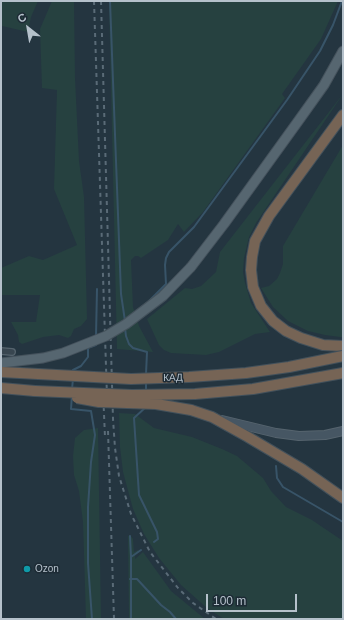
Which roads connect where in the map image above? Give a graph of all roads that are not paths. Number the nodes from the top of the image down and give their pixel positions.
1 (343, 51) edge
2 (343, 115) edge
3 (343, 346) edge
4 (1, 351) edge
5 (12, 352) dead end
6 (343, 356) edge
7 (1, 363) edge
8 (1, 372) edge
9 (343, 373) edge
10 (1, 388) edge
11 (35, 391) junction
12 (212, 417) junction
13 (343, 431) edge
14 (343, 498) edge

1 - 7 main road, bridge
2 - 3 highway
4 - 5 street
6 - 8 highway, КАД, bridge
9 - 11 highway, КАД, bridge
10 - 11 highway, КАД
11 - 12 highway, bridge
12 - 13 main road
12 - 14 highway

